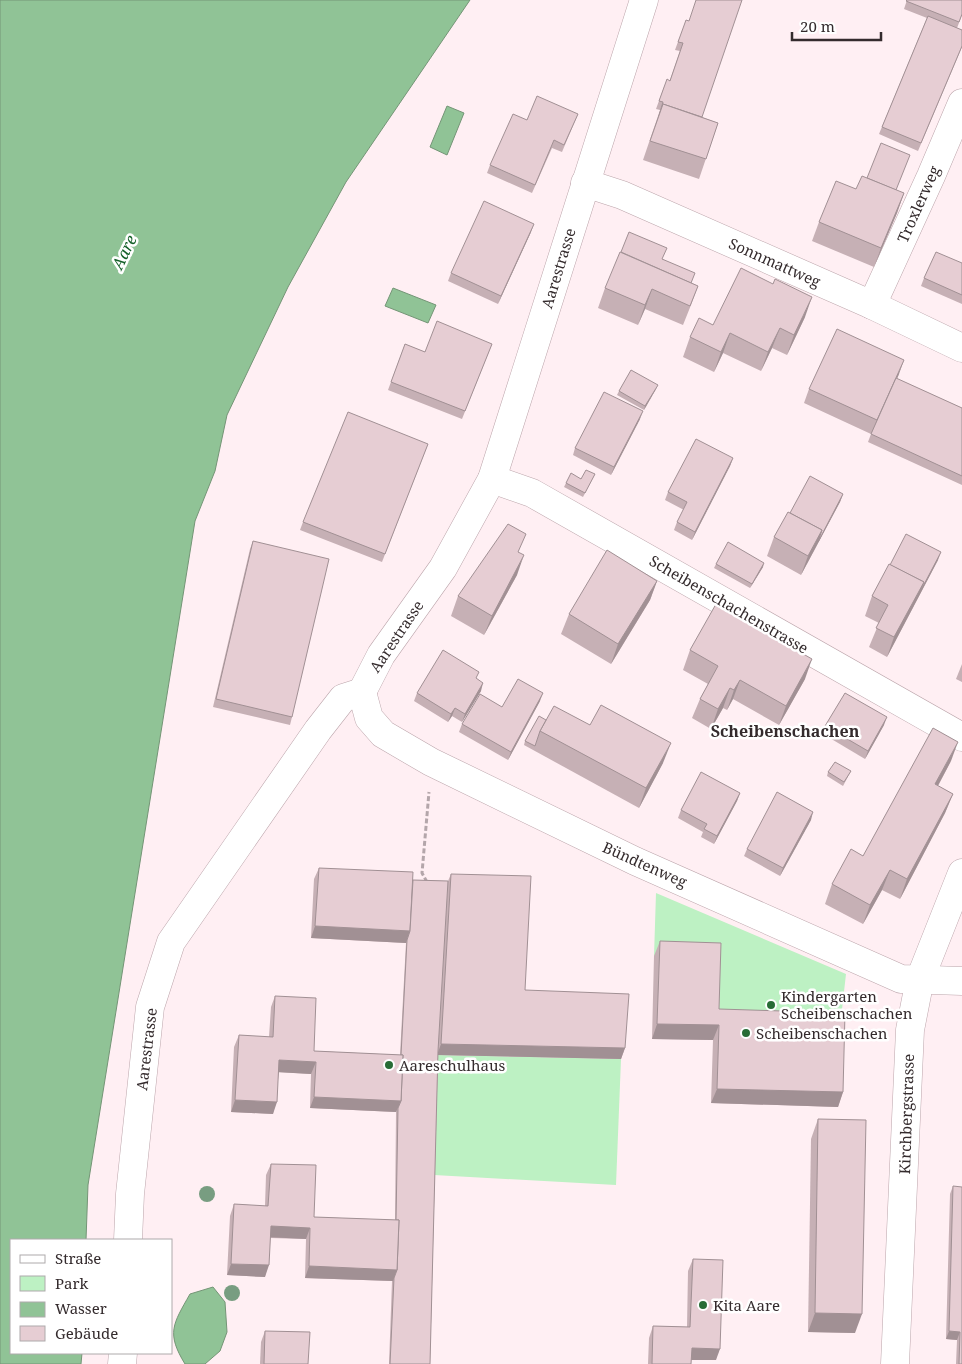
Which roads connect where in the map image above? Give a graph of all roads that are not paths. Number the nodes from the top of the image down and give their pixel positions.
1 (644, 0) edge
2 (962, 103) edge
3 (585, 183) junction
4 (872, 305) junction
5 (962, 348) edge
6 (492, 479) junction
7 (362, 692) junction
8 (962, 737) edge
9 (962, 873) edge
10 (920, 979) junction
11 (962, 981) edge
12 (128, 1239) edge
13 (895, 1364) edge

1 - 3 street, Aarestrasse
2 - 4 street, Troxlerweg
3 - 4 street, Sonnmattweg
3 - 6 street, Aarestrasse
4 - 5 street, Sonnmattweg
6 - 7 street, Aarestrasse
6 - 8 street, Scheibenschachenstrasse
7 - 10 street, Bündtenweg
7 - 12 street, Aarestrasse
9 - 10 street, Kirchbergstrasse
10 - 11 street, Bündtenweg
10 - 13 street, Kirchbergstrasse

